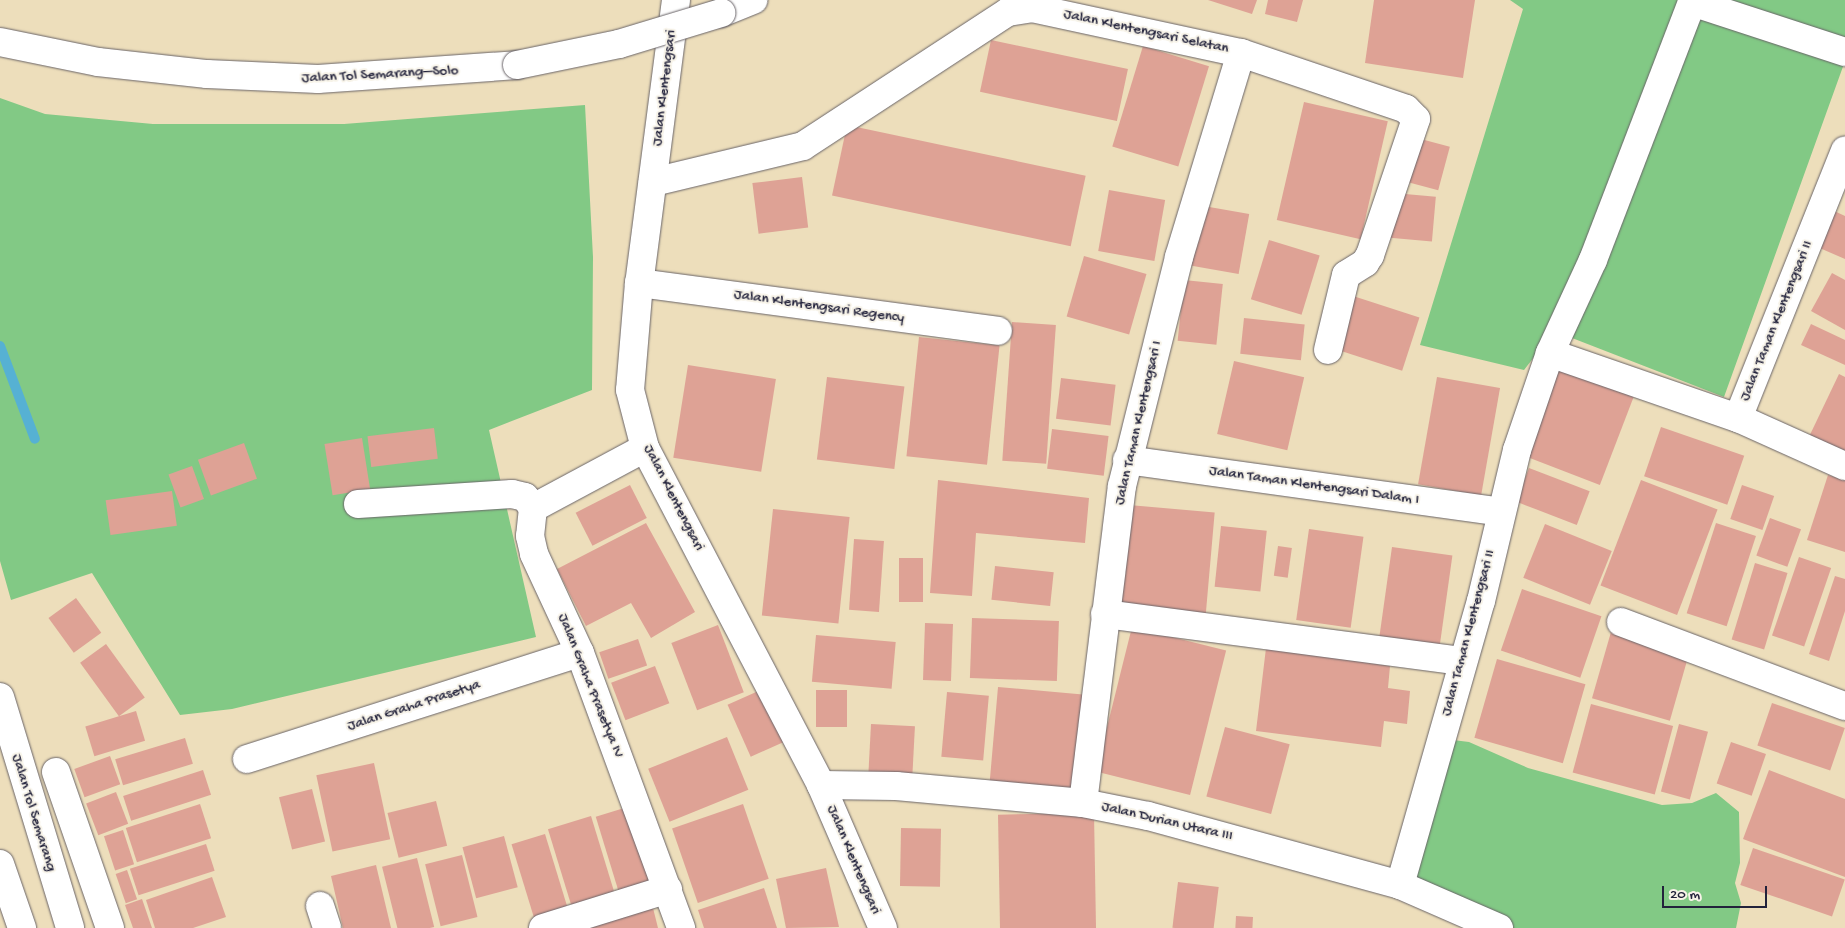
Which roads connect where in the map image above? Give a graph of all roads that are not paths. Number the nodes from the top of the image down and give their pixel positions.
1 (676, 0) edge
2 (753, 0) edge
3 (1693, 1) edge
4 (0, 42) edge
5 (1845, 52) edge
6 (1241, 53) junction
7 (1845, 151) edge
8 (653, 182) junction
9 (639, 283) junction
10 (998, 331) dead end
11 (1328, 350) dead end
12 (1550, 353) junction
13 (1738, 418) junction
14 (645, 448) junction
15 (1127, 460) junction
16 (1845, 466) edge
17 (358, 504) dead end
18 (533, 508) junction
19 (1500, 512) junction
20 (1105, 614) junction
21 (1621, 622) dead end
22 (580, 653) junction
23 (1460, 661) junction
24 (0, 697) edge
25 (1845, 706) edge
26 (248, 759) dead end
27 (56, 772) dead end
28 (821, 785) junction
29 (1083, 803) junction
30 (0, 864) edge
31 (1400, 886) junction
32 (668, 889) junction
33 (22, 928) edge
34 (70, 928) edge
35 (110, 928) edge
36 (543, 928) edge
37 (681, 928) edge
38 (883, 928) edge
39 (1498, 928) edge

1 - 8 main road, Jalan Klentengsari
2 - 4 main road, Jalan Tol Semarang–Solo, bridge
3 - 5 main road
3 - 12 main road, Jalan Taman Klentengsari II
6 - 8 main road, Jalan Klentengsari Selatan
6 - 11 main road, Jalan Klentengsari Selatan
6 - 15 main road, Jalan Taman Klentengsari I
7 - 13 main road, Jalan Taman Klentengsari II
8 - 9 main road, Jalan Klentengsari
9 - 10 main road, Jalan Klentengsari Regency
9 - 14 main road, Jalan Klentengsari
12 - 13 main road, Jalan Taman Klentengsari II
12 - 19 main road, Jalan Taman Klentengsari II
13 - 16 main road
14 - 18 main road
14 - 28 main road, Jalan Klentengsari
15 - 19 main road, Jalan Taman Klentengsari Dalam I
15 - 20 main road, Jalan Taman Klentengsari I
17 - 18 main road
18 - 22 main road, Jalan Graha Prasetya IV
19 - 23 main road, Jalan Taman Klentengsari II
20 - 23 main road
20 - 29 main road, Jalan Taman Klentengsari I
21 - 25 main road
22 - 26 main road, Jalan Graha Prasetya
22 - 32 main road, Jalan Graha Prasetya IV
23 - 31 main road, Jalan Taman Klentengsari II
24 - 34 main road, Jalan Tol Semarang
27 - 35 main road
28 - 29 main road, Jalan Durian Utara III
28 - 38 main road, Jalan Klentengsari
29 - 31 main road, Jalan Durian Utara III
30 - 33 main road
31 - 39 main road, Jalan Durian Utara III
32 - 36 main road
32 - 37 main road, Jalan Graha Prasetya IV

